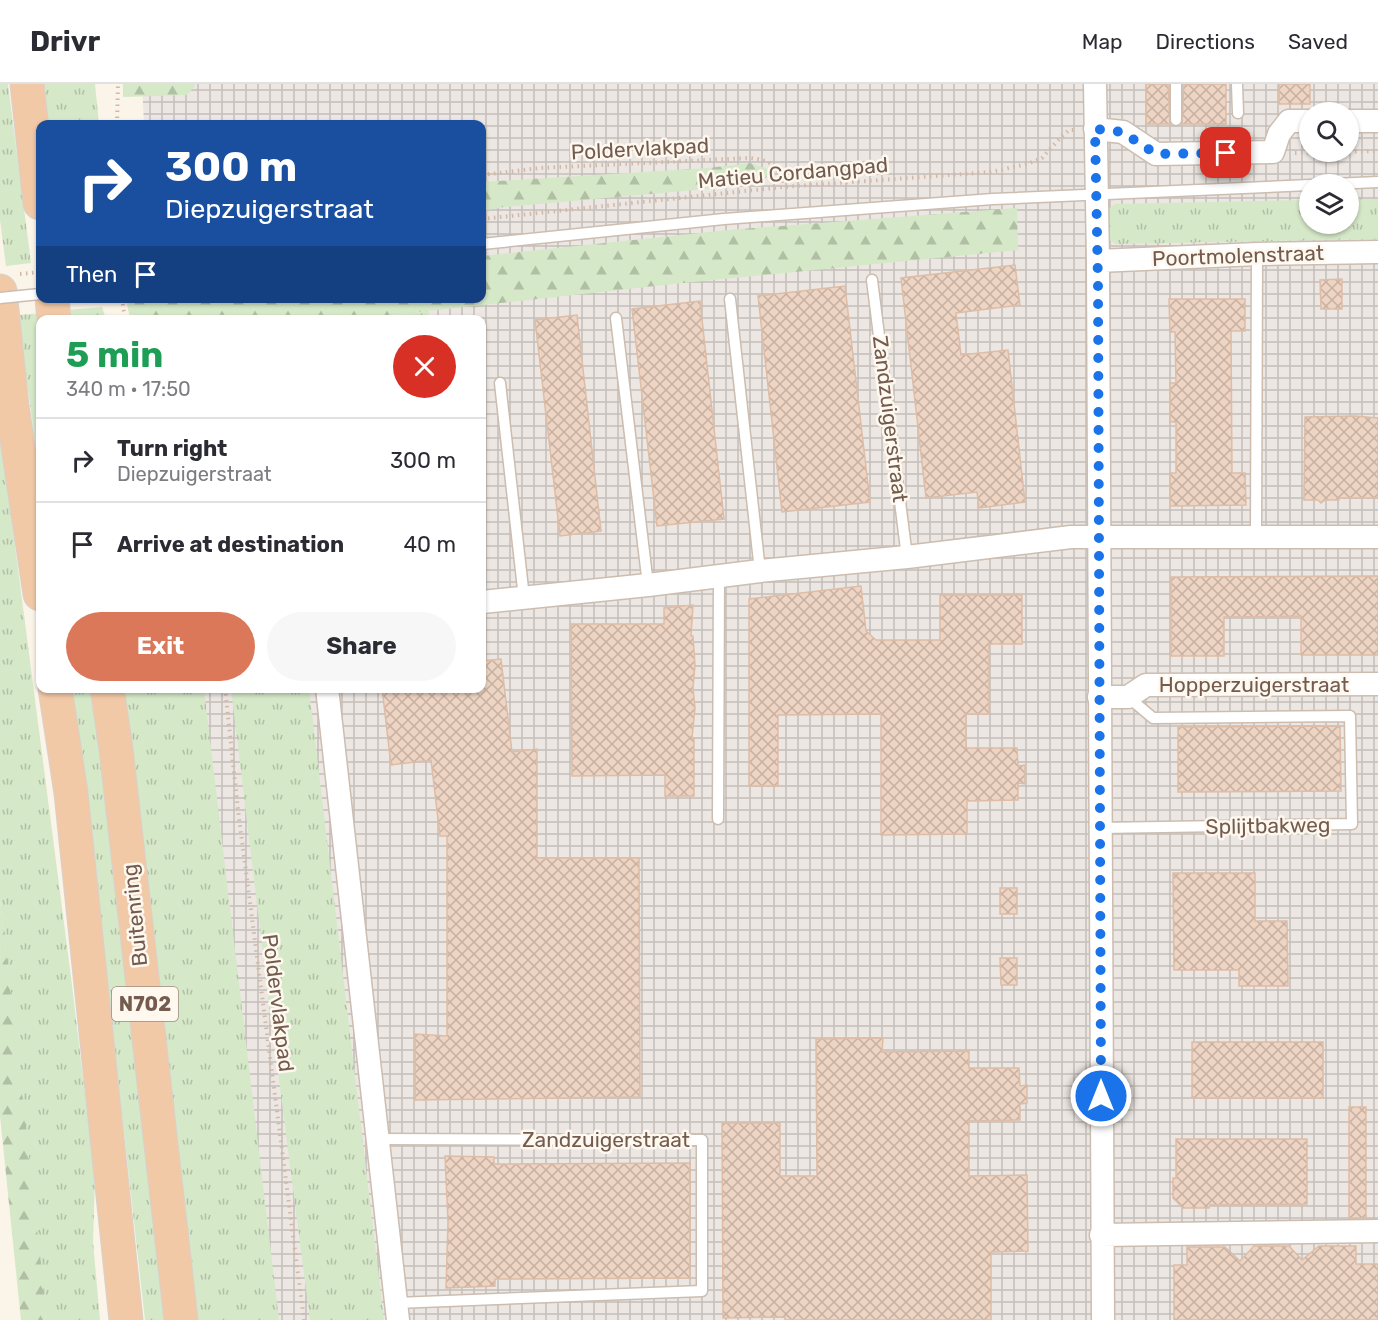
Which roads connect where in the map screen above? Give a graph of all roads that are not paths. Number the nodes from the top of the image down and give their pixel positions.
1 (27, 84) edge
2 (1095, 84) edge
3 (1176, 84) edge
4 (1237, 84) edge
5 (1238, 113) dead end
6 (1176, 120) dead end
7 (1299, 121) edge
8 (1359, 121) edge
9 (1378, 121) edge
10 (1095, 129) junction
11 (36, 166) edge
12 (1378, 182) edge
13 (1096, 193) junction
14 (486, 244) edge
15 (1378, 252) edge
16 (1257, 254) junction
17 (1098, 261) junction
18 (872, 280) dead end
19 (0, 291) edge
20 (36, 294) edge
21 (0, 298) edge
22 (730, 299) dead end
23 (616, 318) dead end
24 (500, 382) dead end
25 (1099, 536) junction
26 (1256, 536) junction
27 (1378, 537) edge
28 (907, 557) junction
29 (36, 567) edge
30 (760, 571) junction
31 (720, 576) junction
32 (648, 585) junction
33 (524, 598) junction
34 (486, 602) edge
35 (1378, 684) edge
36 (56, 693) edge
37 (108, 693) edge
38 (328, 693) edge
39 (1128, 697) junction
40 (1099, 698) junction
41 (718, 819) dead end
42 (1100, 828) junction
43 (377, 1139) junction
44 (1378, 1231) edge
45 (1101, 1235) junction
46 (397, 1312) edge
47 (126, 1320) edge
48 (181, 1320) edge
49 (1103, 1320) edge

1 - 11 highway
2 - 10 street
3 - 6 lane
4 - 5 lane
7 - 10 street
8 - 9 street
10 - 13 street
12 - 13 lane
13 - 14 lane
13 - 17 street
15 - 16 street, Poortmolenstraat
16 - 17 street, Poortmolenstraat
16 - 26 lane
17 - 25 street
18 - 28 lane, Zandzuigerstraat
19 - 29 highway
20 - 21 lane, bridge
22 - 30 lane
23 - 32 lane
24 - 33 lane
25 - 26 street
25 - 28 street
25 - 40 street
26 - 27 street
28 - 30 street
30 - 31 street
31 - 32 street
31 - 41 lane
32 - 33 street
33 - 34 street
35 - 39 street, Hopperzuigerstraat
36 - 47 highway, N702
37 - 48 highway, Buitenring / N702
38 - 43 street, Zandzuigerstraat
39 - 40 street, Hopperzuigerstraat
39 - 42 lane, Splijtbakweg
40 - 42 street
42 - 45 street
43 - 46 street, Zandzuigerstraat
43 - 46 lane, Zandzuigerstraat
44 - 45 street
45 - 49 street

